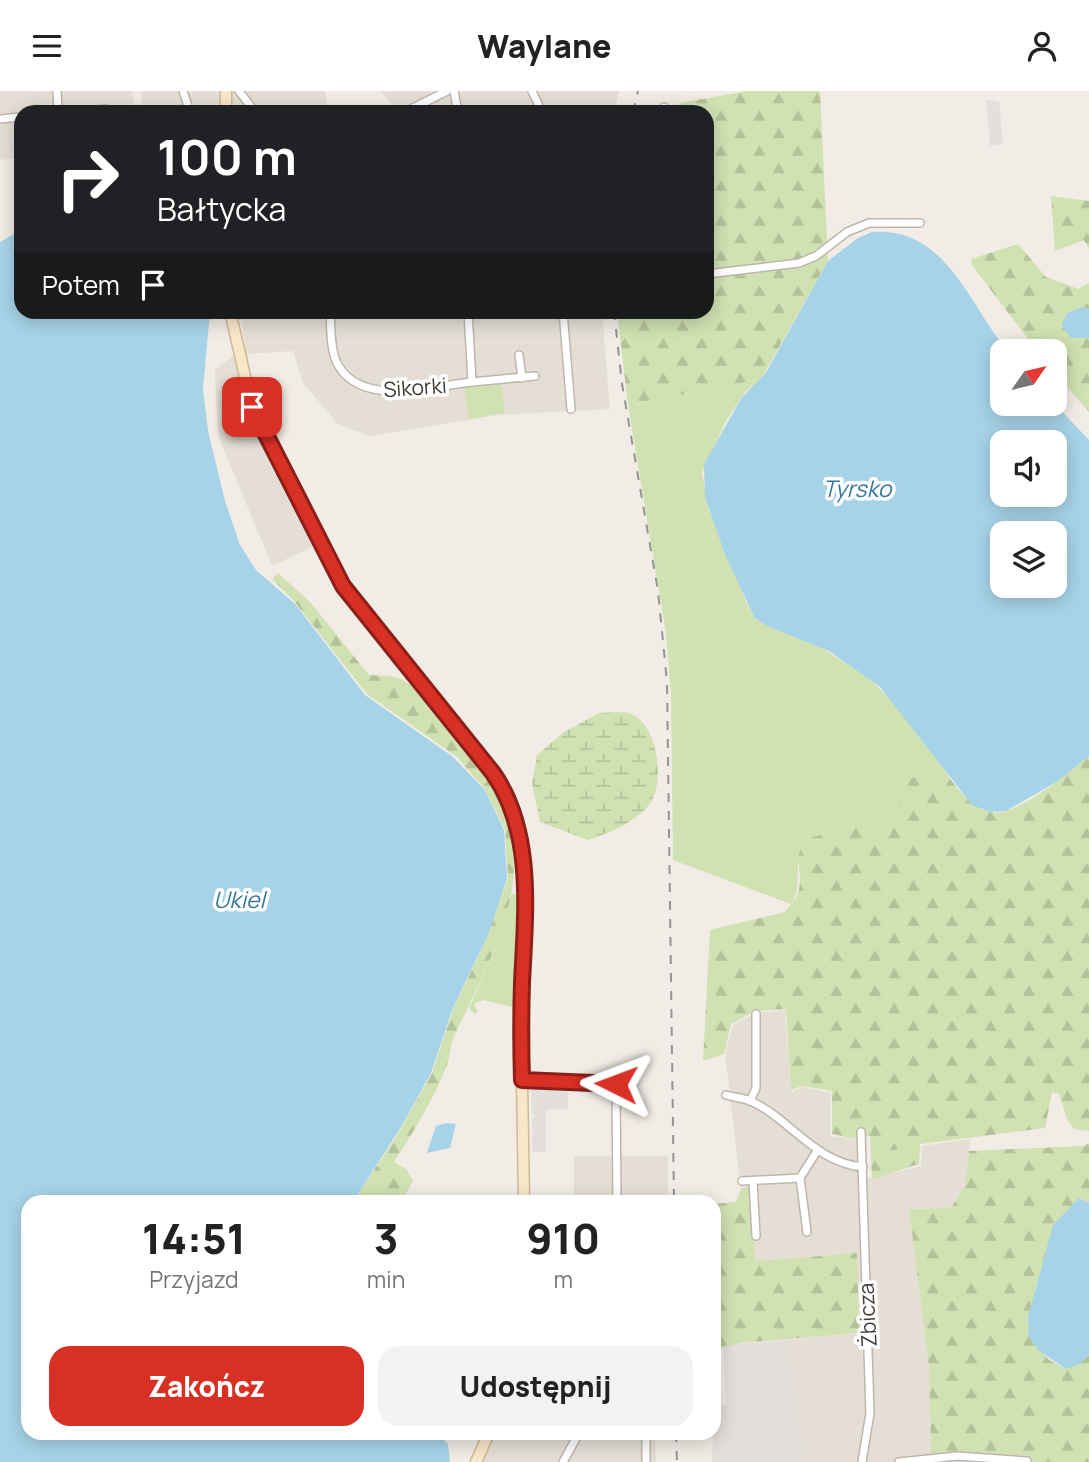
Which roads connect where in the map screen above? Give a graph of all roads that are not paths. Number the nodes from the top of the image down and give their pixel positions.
1 (239, 91) edge
2 (447, 91) edge
3 (250, 105) edge
4 (419, 105) edge
5 (920, 223) dead end
6 (714, 273) edge
7 (232, 319) edge
8 (331, 319) edge
9 (468, 319) edge
10 (564, 319) edge
11 (519, 355) dead end
12 (536, 376) dead end
13 (522, 378) junction
14 (472, 382) junction
15 (571, 409) dead end
16 (756, 1014) dead end
17 (522, 1080) junction
18 (726, 1095) dead end
19 (750, 1101) junction
20 (861, 1132) dead end
21 (817, 1150) junction
22 (863, 1167) junction
23 (800, 1178) junction
24 (742, 1181) dead end
25 (753, 1181) junction
26 (524, 1195) edge
27 (617, 1195) edge
28 (807, 1232) dead end
29 (757, 1236) dead end
30 (486, 1440) edge
31 (575, 1440) edge
32 (646, 1440) edge
33 (1027, 1461) edge
34 (476, 1462) edge
35 (563, 1462) edge
36 (646, 1462) edge
37 (862, 1462) edge
38 (899, 1462) edge

1 - 3 street
2 - 4 street
5 - 6 street
7 - 17 main road
8 - 14 street, Sikorki
9 - 14 street, Sikorki
10 - 15 street
11 - 13 street
12 - 13 street, Sikorki
13 - 14 street, Sikorki
16 - 19 street
17 - 26 main road
17 - 27 street
18 - 19 street
19 - 21 street
20 - 22 street, Żbicza
21 - 22 street
21 - 23 street
22 - 37 street, Żbicza
23 - 25 street
23 - 28 street
24 - 25 street
25 - 29 street
30 - 34 main road
31 - 35 street
32 - 36 street
33 - 38 street

